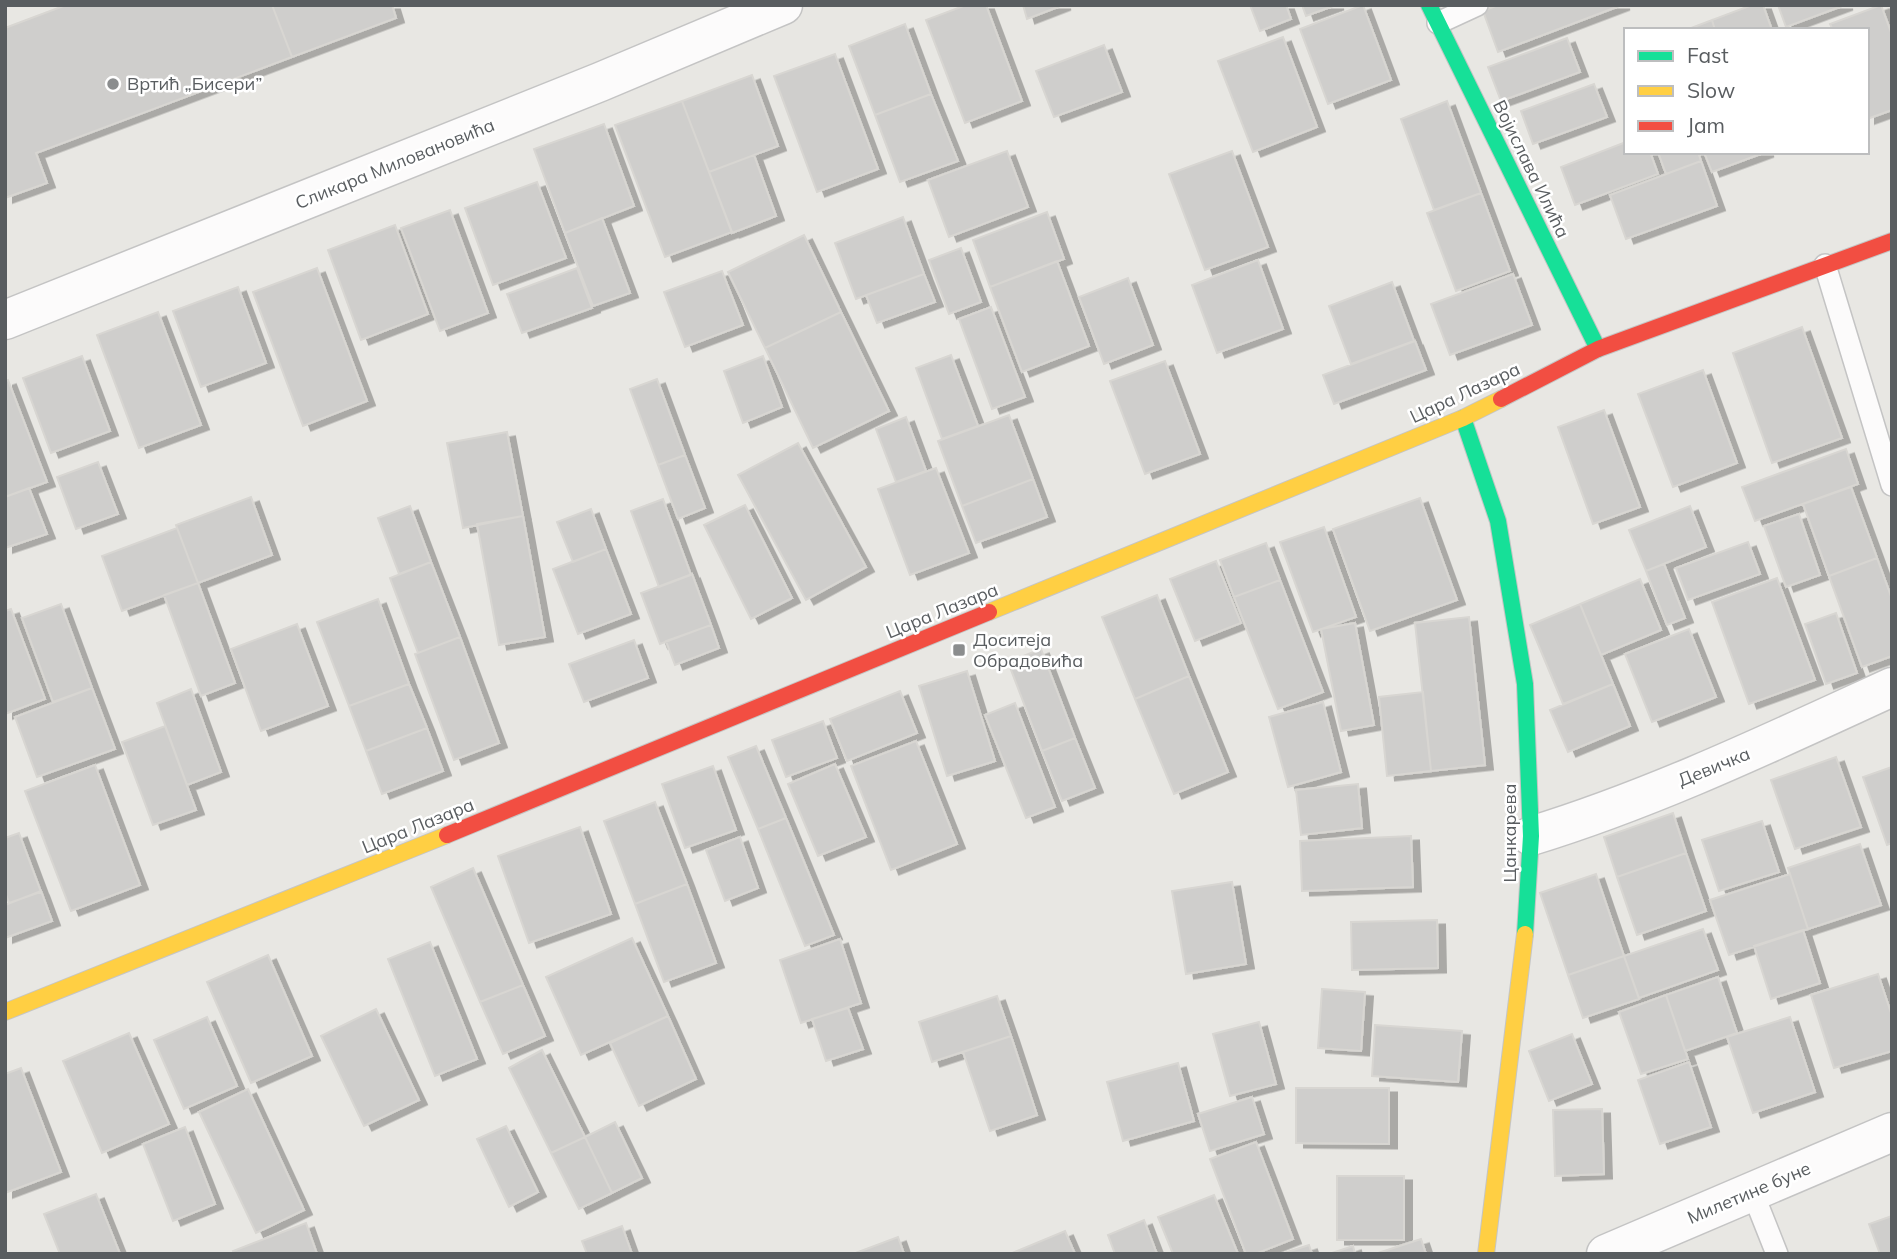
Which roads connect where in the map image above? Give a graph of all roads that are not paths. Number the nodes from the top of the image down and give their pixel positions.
1 (783, 5) edge
2 (1477, 5) edge
3 (1433, 14) edge
4 (1892, 241) edge
5 (1825, 265) junction
6 (5, 320) edge
7 (1598, 349) junction
8 (1463, 418) junction
9 (1884, 426) edge
10 (1892, 485) edge
11 (1892, 687) edge
12 (1531, 836) junction
13 (5, 1012) edge
14 (1892, 1132) edge
15 (1752, 1191) junction
16 (1486, 1254) edge
17 (1606, 1254) edge
18 (1777, 1254) edge

1 - 6 street, Сликара Миловановића
2 - 3 lane
3 - 7 main road, Војислава Илића
4 - 5 main road, Цара Лазара
5 - 7 main road, Цара Лазара
5 - 9 lane
7 - 8 main road, Цара Лазара
8 - 12 main road, Цанкарева
8 - 13 main road, Цара Лазара
9 - 10 lane
11 - 12 street, Девичка
12 - 16 main road, Цанкарева
14 - 15 street, Милетине буне
15 - 17 street, Милетине буне
15 - 18 lane

